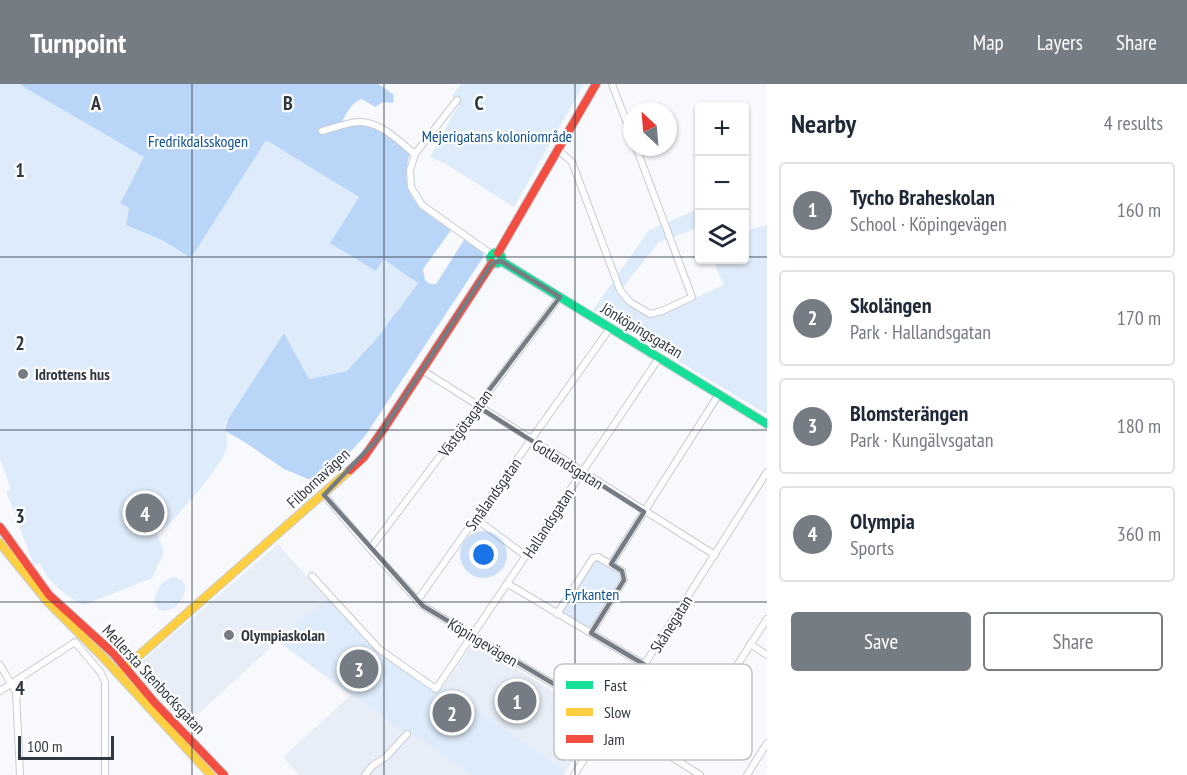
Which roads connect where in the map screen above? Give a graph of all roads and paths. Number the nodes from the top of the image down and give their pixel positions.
1 (596, 84) edge
2 (612, 84) edge
3 (457, 100) dead end
4 (623, 113) edge
5 (322, 130) dead end
6 (558, 150) junction
7 (415, 153) junction
8 (639, 156) edge
9 (496, 258) junction
10 (560, 297) junction
11 (610, 328) junction
12 (659, 358) junction
13 (422, 370) junction
14 (719, 394) junction
15 (477, 406) junction
16 (767, 424) edge
17 (530, 440) junction
18 (581, 472) junction
19 (767, 472) edge
20 (324, 495) junction
21 (644, 512) junction
22 (476, 519) junction
23 (0, 527) edge
24 (0, 543) edge
25 (370, 549) junction
26 (715, 555) junction
27 (526, 556) junction
28 (611, 564) junction
29 (312, 576) dead end
30 (507, 584) junction
31 (417, 601) junction
32 (558, 614) junction
33 (767, 619) edge
34 (591, 633) junction
35 (471, 636) junction
36 (750, 644) junction
37 (767, 655) edge
38 (643, 664) edge
39 (646, 664) edge
40 (737, 664) edge
41 (0, 665) edge
42 (126, 667) junction
43 (118, 674) junction
44 (12, 684) junction
45 (554, 685) edge
46 (0, 691) edge
47 (407, 734) dead end
48 (767, 743) edge
49 (584, 760) edge
50 (676, 760) edge
51 (215, 774) edge
52 (20, 775) edge
53 (105, 775) edge
54 (365, 775) edge
55 (574, 775) edge
56 (700, 775) edge
57 (747, 775) edge

1 - 6 street, Filbornavägen
2 - 4 street
3 - 7 street
5 - 7 street
6 - 8 street
6 - 9 street, Filbornavägen
7 - 9 street
9 - 10 street, Jönköpingsgatan
9 - 13 street, Filbornavägen
10 - 11 street, Jönköpingsgatan
10 - 15 street, Västgötagatan
11 - 12 street, Jönköpingsgatan
11 - 17 street, Smålandsgatan
12 - 14 street, Jönköpingsgatan
12 - 18 street, Hallandsgatan
13 - 15 street, Gotlandsgatan
13 - 20 street, Filbornavägen
14 - 16 street, Jönköpingsgatan
14 - 21 street
15 - 17 street, Gotlandsgatan
15 - 25 street, Västgötagatan
17 - 18 street, Gotlandsgatan
17 - 22 street, Smålandsgatan
18 - 21 street, Gotlandsgatan
18 - 27 street, Hallandsgatan
19 - 26 street, Skånegatan
20 - 25 street, Köpingevägen
20 - 42 street, Filbornavägen
21 - 26 street, Gotlandsgatan
21 - 28 street
22 - 27 street
22 - 31 street, Smålandsgatan
23 - 42 street, Mellersta Stenbocksgatan
24 - 43 street, Mellersta Stenbocksgatan
25 - 31 street, Köpingevägen
26 - 39 street, Skånegatan
27 - 30 street, Hallandsgatan
28 - 32 street
28 - 34 street
29 - 35 street, Hallandsgatan
30 - 32 street
30 - 35 street, Hallandsgatan
31 - 35 street, Köpingevägen
32 - 34 street
33 - 36 street
34 - 38 street
35 - 45 street, Köpingevägen
36 - 37 street
36 - 40 street
41 - 44 street
42 - 43 street, Filbornavägen
42 - 51 street, Mellersta Stenbocksgatan
43 - 51 street, Mellersta Stenbocksgatan
44 - 46 street
44 - 52 street
44 - 53 street
47 - 54 street
48 - 57 street
49 - 55 street, Skånegatan
50 - 56 street, Köpingevägen

